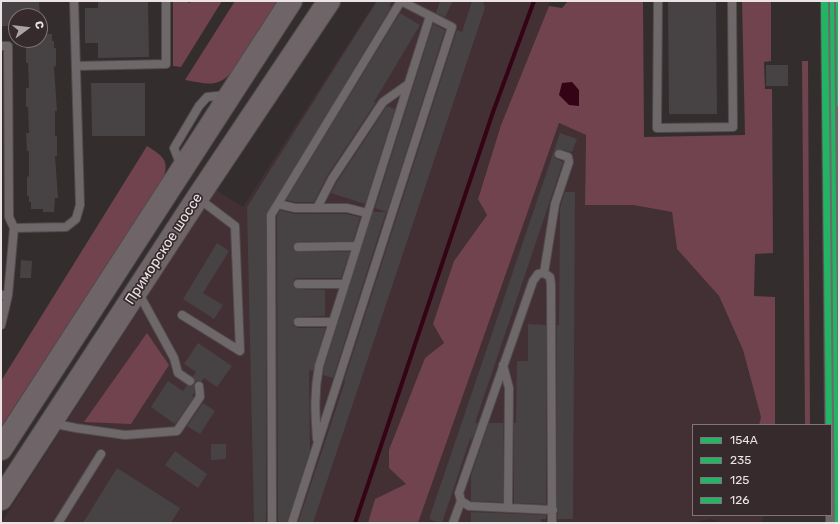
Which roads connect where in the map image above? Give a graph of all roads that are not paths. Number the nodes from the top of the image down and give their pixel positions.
1 (74, 1) edge
2 (166, 1) edge
3 (291, 1) edge
4 (329, 1) edge
5 (401, 1) edge
6 (658, 1) edge
7 (732, 1) edge
8 (817, 1) edge
9 (832, 1) edge
10 (430, 16) junction
11 (1, 46) edge
12 (76, 66) junction
13 (406, 85) dead end
14 (836, 120) edge
15 (559, 154) dead end
16 (198, 197) junction
17 (278, 204) junction
18 (317, 208) junction
19 (367, 213) junction
20 (14, 228) junction
21 (357, 246) junction
22 (298, 247) dead end
23 (544, 273) junction
24 (298, 284) dead end
25 (345, 284) junction
26 (137, 290) junction
27 (5, 295) edge
28 (182, 315) dead end
29 (298, 322) dead end
30 (333, 322) junction
31 (1, 325) edge
32 (837, 358) edge
33 (503, 365) junction
34 (190, 381) dead end
35 (199, 386) dead end
36 (51, 423) junction
37 (822, 424) edge
38 (317, 445) junction
39 (1, 449) edge
40 (101, 454) dead end
41 (1, 499) edge
42 (461, 501) junction
43 (508, 508) junction
44 (552, 510) junction
45 (58, 523) edge
46 (272, 523) edge
47 (292, 523) edge
48 (452, 523) edge
49 (552, 523) edge
50 (837, 523) edge

1 - 12 lane
2 - 12 lane
3 - 39 main road, Приморское шоссе
4 - 16 main road, Приморское шоссе
5 - 10 lane
5 - 17 lane
6 - 7 lane
8 - 37 street
9 - 14 street
10 - 19 lane
10 - 38 lane
11 - 20 lane
12 - 20 lane
13 - 18 lane
14 - 32 street
15 - 23 lane
16 - 26 main road, Приморское шоссе
16 - 28 lane
17 - 18 lane
17 - 46 lane
18 - 19 lane
19 - 21 lane
20 - 27 lane
21 - 22 lane
21 - 25 lane
23 - 33 lane
23 - 44 lane
24 - 25 lane
25 - 30 lane
26 - 34 lane
26 - 36 main road, Приморское шоссе
27 - 31 lane
29 - 30 lane
30 - 38 lane
32 - 50 street
33 - 42 lane
33 - 43 lane
35 - 36 lane
36 - 41 main road, Приморское шоссе
38 - 47 lane
40 - 45 lane
42 - 43 lane
42 - 48 lane
43 - 44 lane
44 - 49 lane

